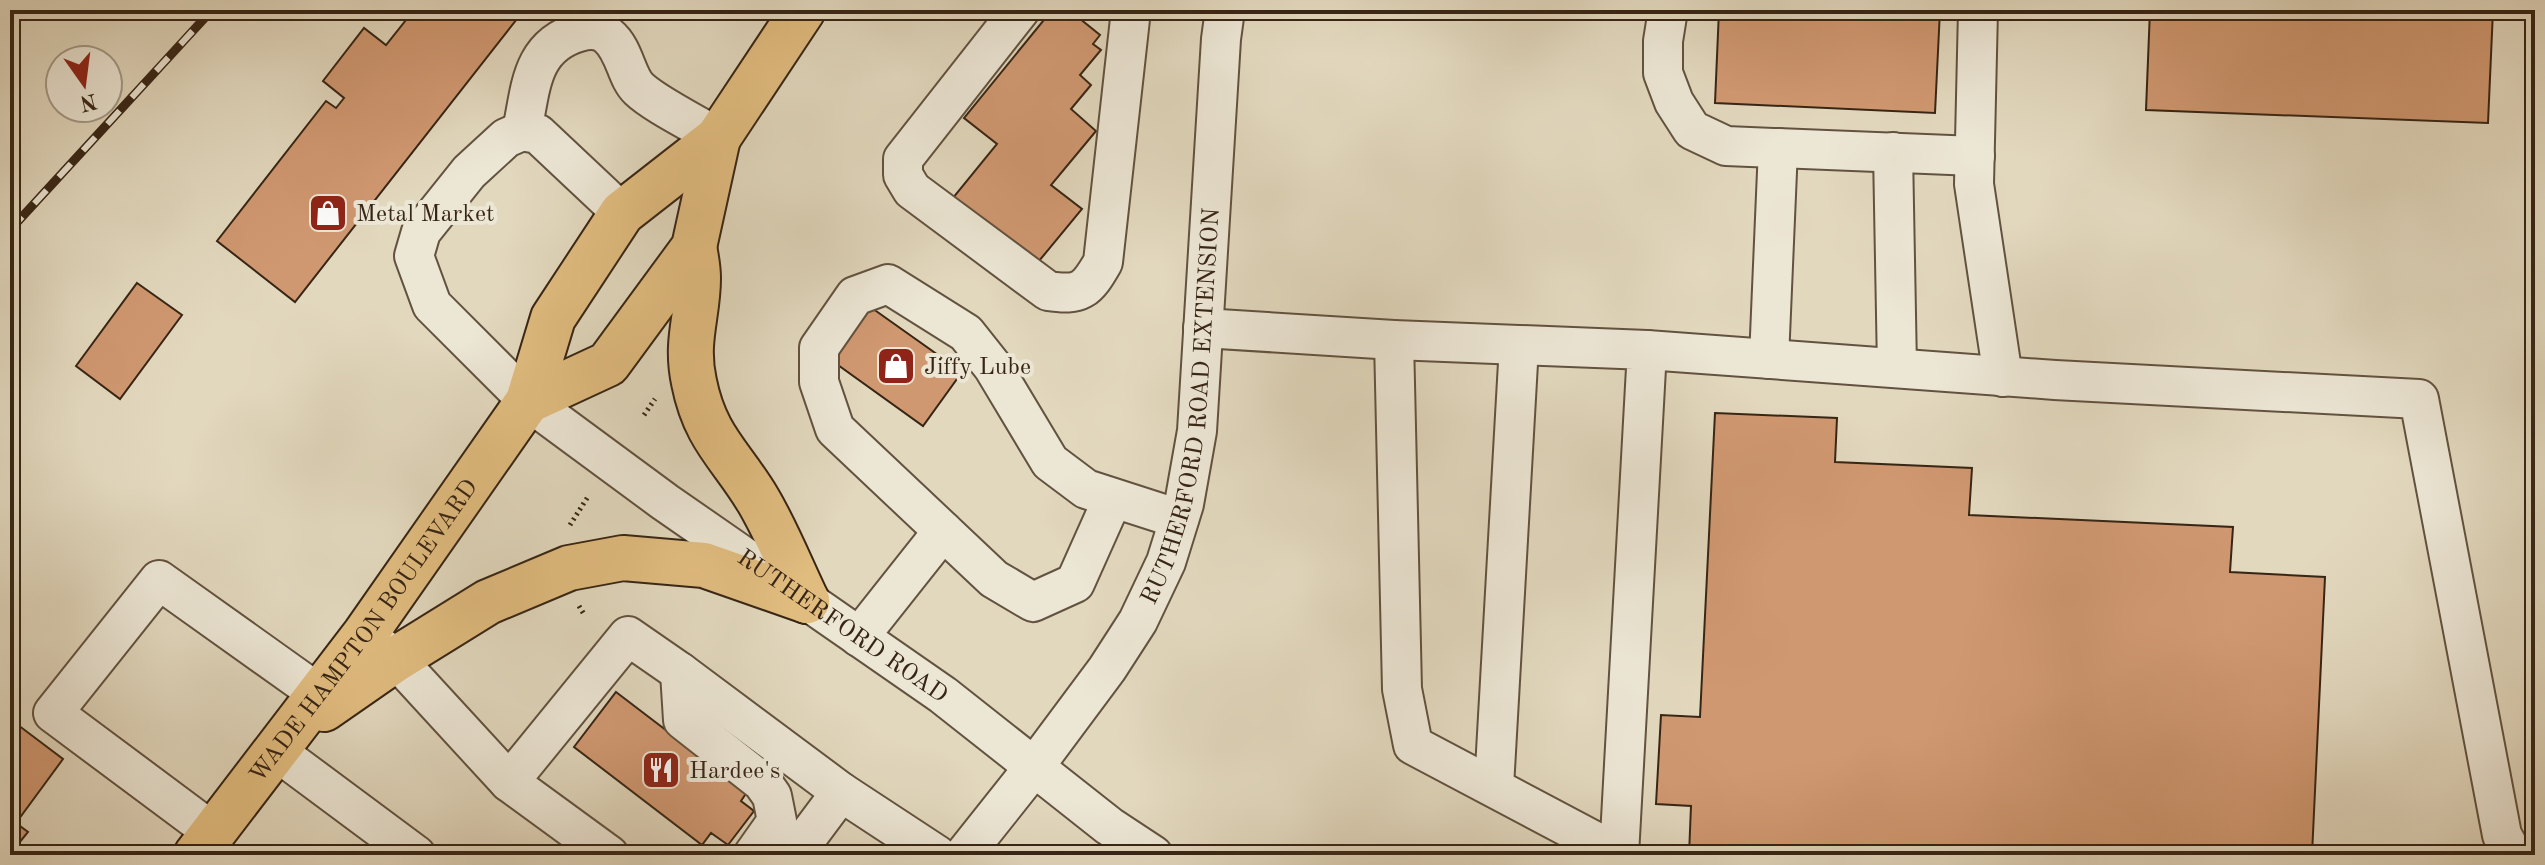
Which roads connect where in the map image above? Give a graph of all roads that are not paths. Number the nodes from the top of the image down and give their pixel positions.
1 (803, 10) edge
2 (1020, 10) edge
3 (1131, 10) edge
4 (1225, 10) edge
5 (1668, 10) edge
6 (1978, 10) edge
7 (522, 131) junction
8 (718, 138) junction
9 (1778, 148) junction
10 (1893, 152) junction
11 (1975, 156) junction
12 (622, 213) junction
13 (694, 247) junction
14 (1203, 328) junction
15 (1394, 340) junction
16 (1519, 345) junction
17 (1647, 350) junction
18 (1769, 359) junction
19 (1897, 368) junction
20 (2003, 377) junction
21 (528, 401) junction
22 (1113, 498) junction
23 (1179, 519) junction
24 (943, 531) junction
25 (807, 601) junction
26 (859, 637) junction
27 (380, 647) junction
28 (680, 672) junction
29 (319, 694) junction
30 (281, 743) junction
31 (1034, 767) junction
32 (509, 782) junction
33 (1494, 787) junction
34 (841, 792) junction
35 (205, 844) edge
36 (912, 848) edge
37 (416, 855) edge
38 (609, 855) edge
39 (753, 855) edge
40 (794, 855) edge
41 (964, 855) edge
42 (1153, 855) edge
43 (1619, 855) edge
44 (2513, 855) edge

1 - 8 main road, WADE HAMPTON BOULEVARD
2 - 3 street
4 - 14 street, RUTHERFORD ROAD EXTENSION
5 - 9 street
6 - 11 street
7 - 8 street
7 - 12 street
7 - 21 street, RUTHERFORD ROAD
8 - 12 main road, WADE HAMPTON BOULEVARD
8 - 13 main road, WADE HAMPTON BOULEVARD
9 - 10 street
9 - 18 street
10 - 11 street
10 - 19 street
11 - 20 street
12 - 21 main road, WADE HAMPTON BOULEVARD
13 - 21 main road, WADE HAMPTON BOULEVARD
13 - 25 main road
14 - 15 street
14 - 23 street, RUTHERFORD ROAD EXTENSION
15 - 16 street
15 - 33 street
16 - 17 street
16 - 33 street
17 - 18 street
17 - 43 street
18 - 19 street
19 - 20 street
20 - 44 street
21 - 25 street, RUTHERFORD ROAD
21 - 27 main road, WADE HAMPTON BOULEVARD
22 - 23 street
22 - 24 street
22 - 24 street
23 - 31 street, RUTHERFORD ROAD EXTENSION
24 - 26 street
25 - 26 street, RUTHERFORD ROAD
25 - 27 main road
26 - 31 street, RUTHERFORD ROAD
27 - 29 main road, WADE HAMPTON BOULEVARD
27 - 30 main road
27 - 32 street
28 - 32 street
28 - 34 street
28 - 39 street
29 - 30 main road, WADE HAMPTON BOULEVARD
29 - 35 street
30 - 35 main road, WADE HAMPTON BOULEVARD
30 - 37 street
31 - 41 street, RUTHERFORD ROAD EXTENSION
31 - 42 street, RUTHERFORD ROAD
32 - 38 street
33 - 43 street
34 - 36 street
34 - 40 street

